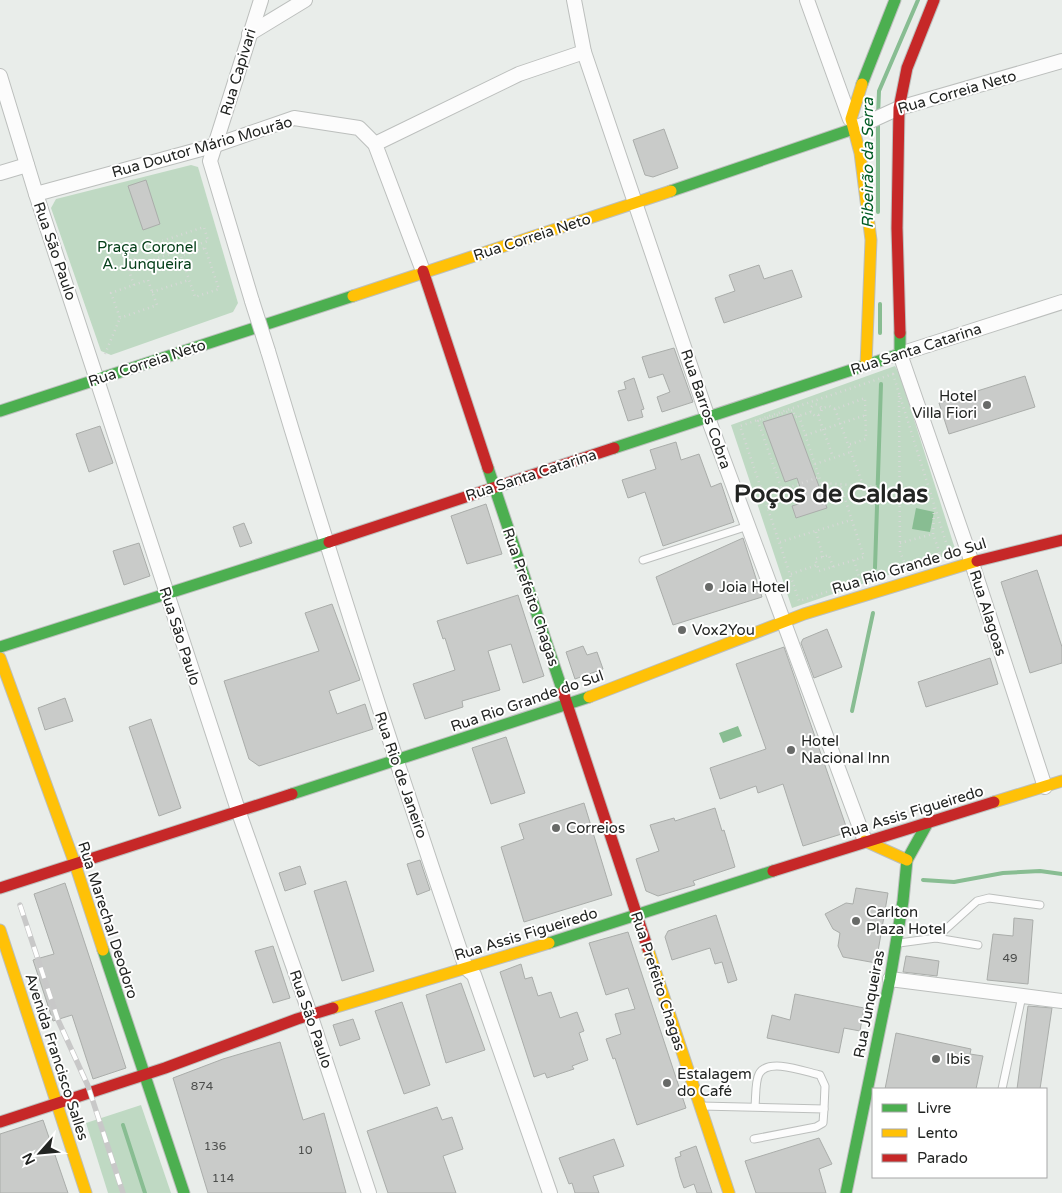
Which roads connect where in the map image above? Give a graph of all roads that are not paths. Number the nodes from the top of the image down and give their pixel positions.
1 (261, 0) edge
2 (305, 0) edge
3 (574, 0) edge
4 (807, 0) edge
5 (895, 0) edge
6 (934, 0) edge
7 (249, 34) junction
8 (584, 52) junction
9 (1062, 61) edge
10 (0, 76) edge
11 (895, 110) junction
12 (852, 124) junction
13 (375, 144) junction
14 (216, 145) junction
15 (26, 164) junction
16 (0, 173) edge
17 (36, 194) junction
18 (635, 204) junction
19 (423, 271) junction
20 (1062, 302) edge
21 (900, 354) junction
22 (866, 365) junction
23 (98, 379) junction
24 (0, 411) edge
25 (708, 418) junction
26 (494, 487) junction
27 (748, 526) junction
28 (1062, 540) edge
29 (326, 543) junction
30 (643, 560) dead end
31 (971, 562) junction
32 (166, 593) junction
33 (783, 622) junction
34 (0, 647) edge
35 (0, 658) edge
36 (568, 705) junction
37 (395, 761) junction
38 (1062, 781) edge
39 (1045, 787) junction
40 (238, 810) junction
41 (927, 824) junction
42 (865, 841) junction
43 (907, 860) junction
44 (75, 864) junction
45 (0, 888) edge
46 (1040, 905) dead end
47 (638, 916) junction
48 (0, 930) edge
49 (936, 938) junction
50 (896, 944) junction
51 (978, 945) dead end
52 (466, 968) junction
53 (890, 979) junction
54 (1022, 996) junction
55 (1062, 1001) edge
56 (310, 1014) junction
57 (144, 1074) junction
58 (1002, 1088) edge
59 (56, 1104) junction
60 (755, 1106) junction
61 (700, 1107) junction
62 (824, 1110) junction
63 (0, 1122) edge
64 (754, 1139) dead end
65 (86, 1193) edge
66 (184, 1193) edge
67 (368, 1193) edge
68 (550, 1193) edge
69 (729, 1193) edge
70 (846, 1193) edge

1 - 7 street, Rua Capivari
2 - 7 street
3 - 8 street, Rua Barros Cobra
4 - 12 street
5 - 12 street
6 - 11 street
7 - 14 street, Rua Capivari
8 - 13 street
8 - 18 street, Rua Barros Cobra
9 - 11 street, Rua Correia Neto
10 - 15 street, Rua São Paulo
11 - 12 street, Rua Correia Neto
11 - 21 street
12 - 18 street, Rua Correia Neto
12 - 22 street
13 - 14 street, Rua Doutor Mário Mourão
13 - 19 street, Rua Prefeito Chagas
14 - 17 street, Rua Doutor Mário Mourão
14 - 29 street, Rua Rio de Janeiro, bridge
15 - 16 street
15 - 17 street, Rua São Paulo
17 - 23 street, Rua São Paulo
18 - 19 street, Rua Correia Neto
18 - 25 street, Rua Barros Cobra
19 - 23 street, Rua Correia Neto
19 - 26 street, Rua Prefeito Chagas
20 - 21 street, Rua Santa Catarina
21 - 22 street, Rua Santa Catarina
21 - 31 street, Rua Alagoas
22 - 25 street, Rua Santa Catarina
23 - 24 street, Rua Correia Neto
23 - 32 street, Rua São Paulo
25 - 26 street, Rua Santa Catarina
25 - 27 street, Rua Barros Cobra
26 - 29 street, Rua Santa Catarina
26 - 36 street, Rua Prefeito Chagas
27 - 30 lane
27 - 33 street, Rua Barros Cobra
28 - 31 street, Rua Rio Grande do Sul
29 - 32 street, Rua Santa Catarina
29 - 37 street, Rua Rio de Janeiro
31 - 33 street, Rua Rio Grande do Sul
31 - 39 street, Rua Alagoas
32 - 34 street, Rua Santa Catarina
32 - 40 street, Rua São Paulo
33 - 36 street, Rua Rio Grande do Sul
33 - 42 street, Rua Barros Cobra
35 - 44 street, Rua Marechal Deodoro
36 - 37 street, Rua Rio Grande do Sul
36 - 47 street, Rua Prefeito Chagas
37 - 40 street, Rua Rio Grande do Sul
37 - 52 street, Rua Rio de Janeiro
38 - 39 street, Rua Assis Figueiredo
39 - 41 street, Rua Assis Figueiredo
40 - 44 street, Rua Rio Grande do Sul
40 - 56 street, Rua São Paulo
41 - 42 street, Rua Assis Figueiredo
41 - 43 street, Rua Junqueiras
42 - 43 street
42 - 47 street, Rua Assis Figueiredo
43 - 50 street, Rua Junqueiras
44 - 45 street, Rua Rio Grande do Sul
44 - 57 street, Rua Marechal Deodoro
46 - 49 lane
47 - 52 street, Rua Assis Figueiredo
47 - 61 street, Rua Prefeito Chagas
48 - 59 street, Avenida Francisco Salles
49 - 50 lane
49 - 51 lane
50 - 53 street, Rua Junqueiras
52 - 56 street, Rua Assis Figueiredo
52 - 68 street, Rua Rio de Janeiro
53 - 54 street
53 - 70 street, Rua Junqueiras
54 - 55 street
54 - 58 lane
56 - 57 street, Rua Assis Figueiredo
56 - 67 street, Rua São Paulo
57 - 59 street, Rua Assis Figueiredo
57 - 66 street, Rua Marechal Deodoro
59 - 63 street, Rua Assis Figueiredo
59 - 65 street, Avenida Francisco Salles
60 - 61 lane
60 - 62 lane
60 - 62 lane
61 - 69 street, Rua Prefeito Chagas
62 - 64 lane

